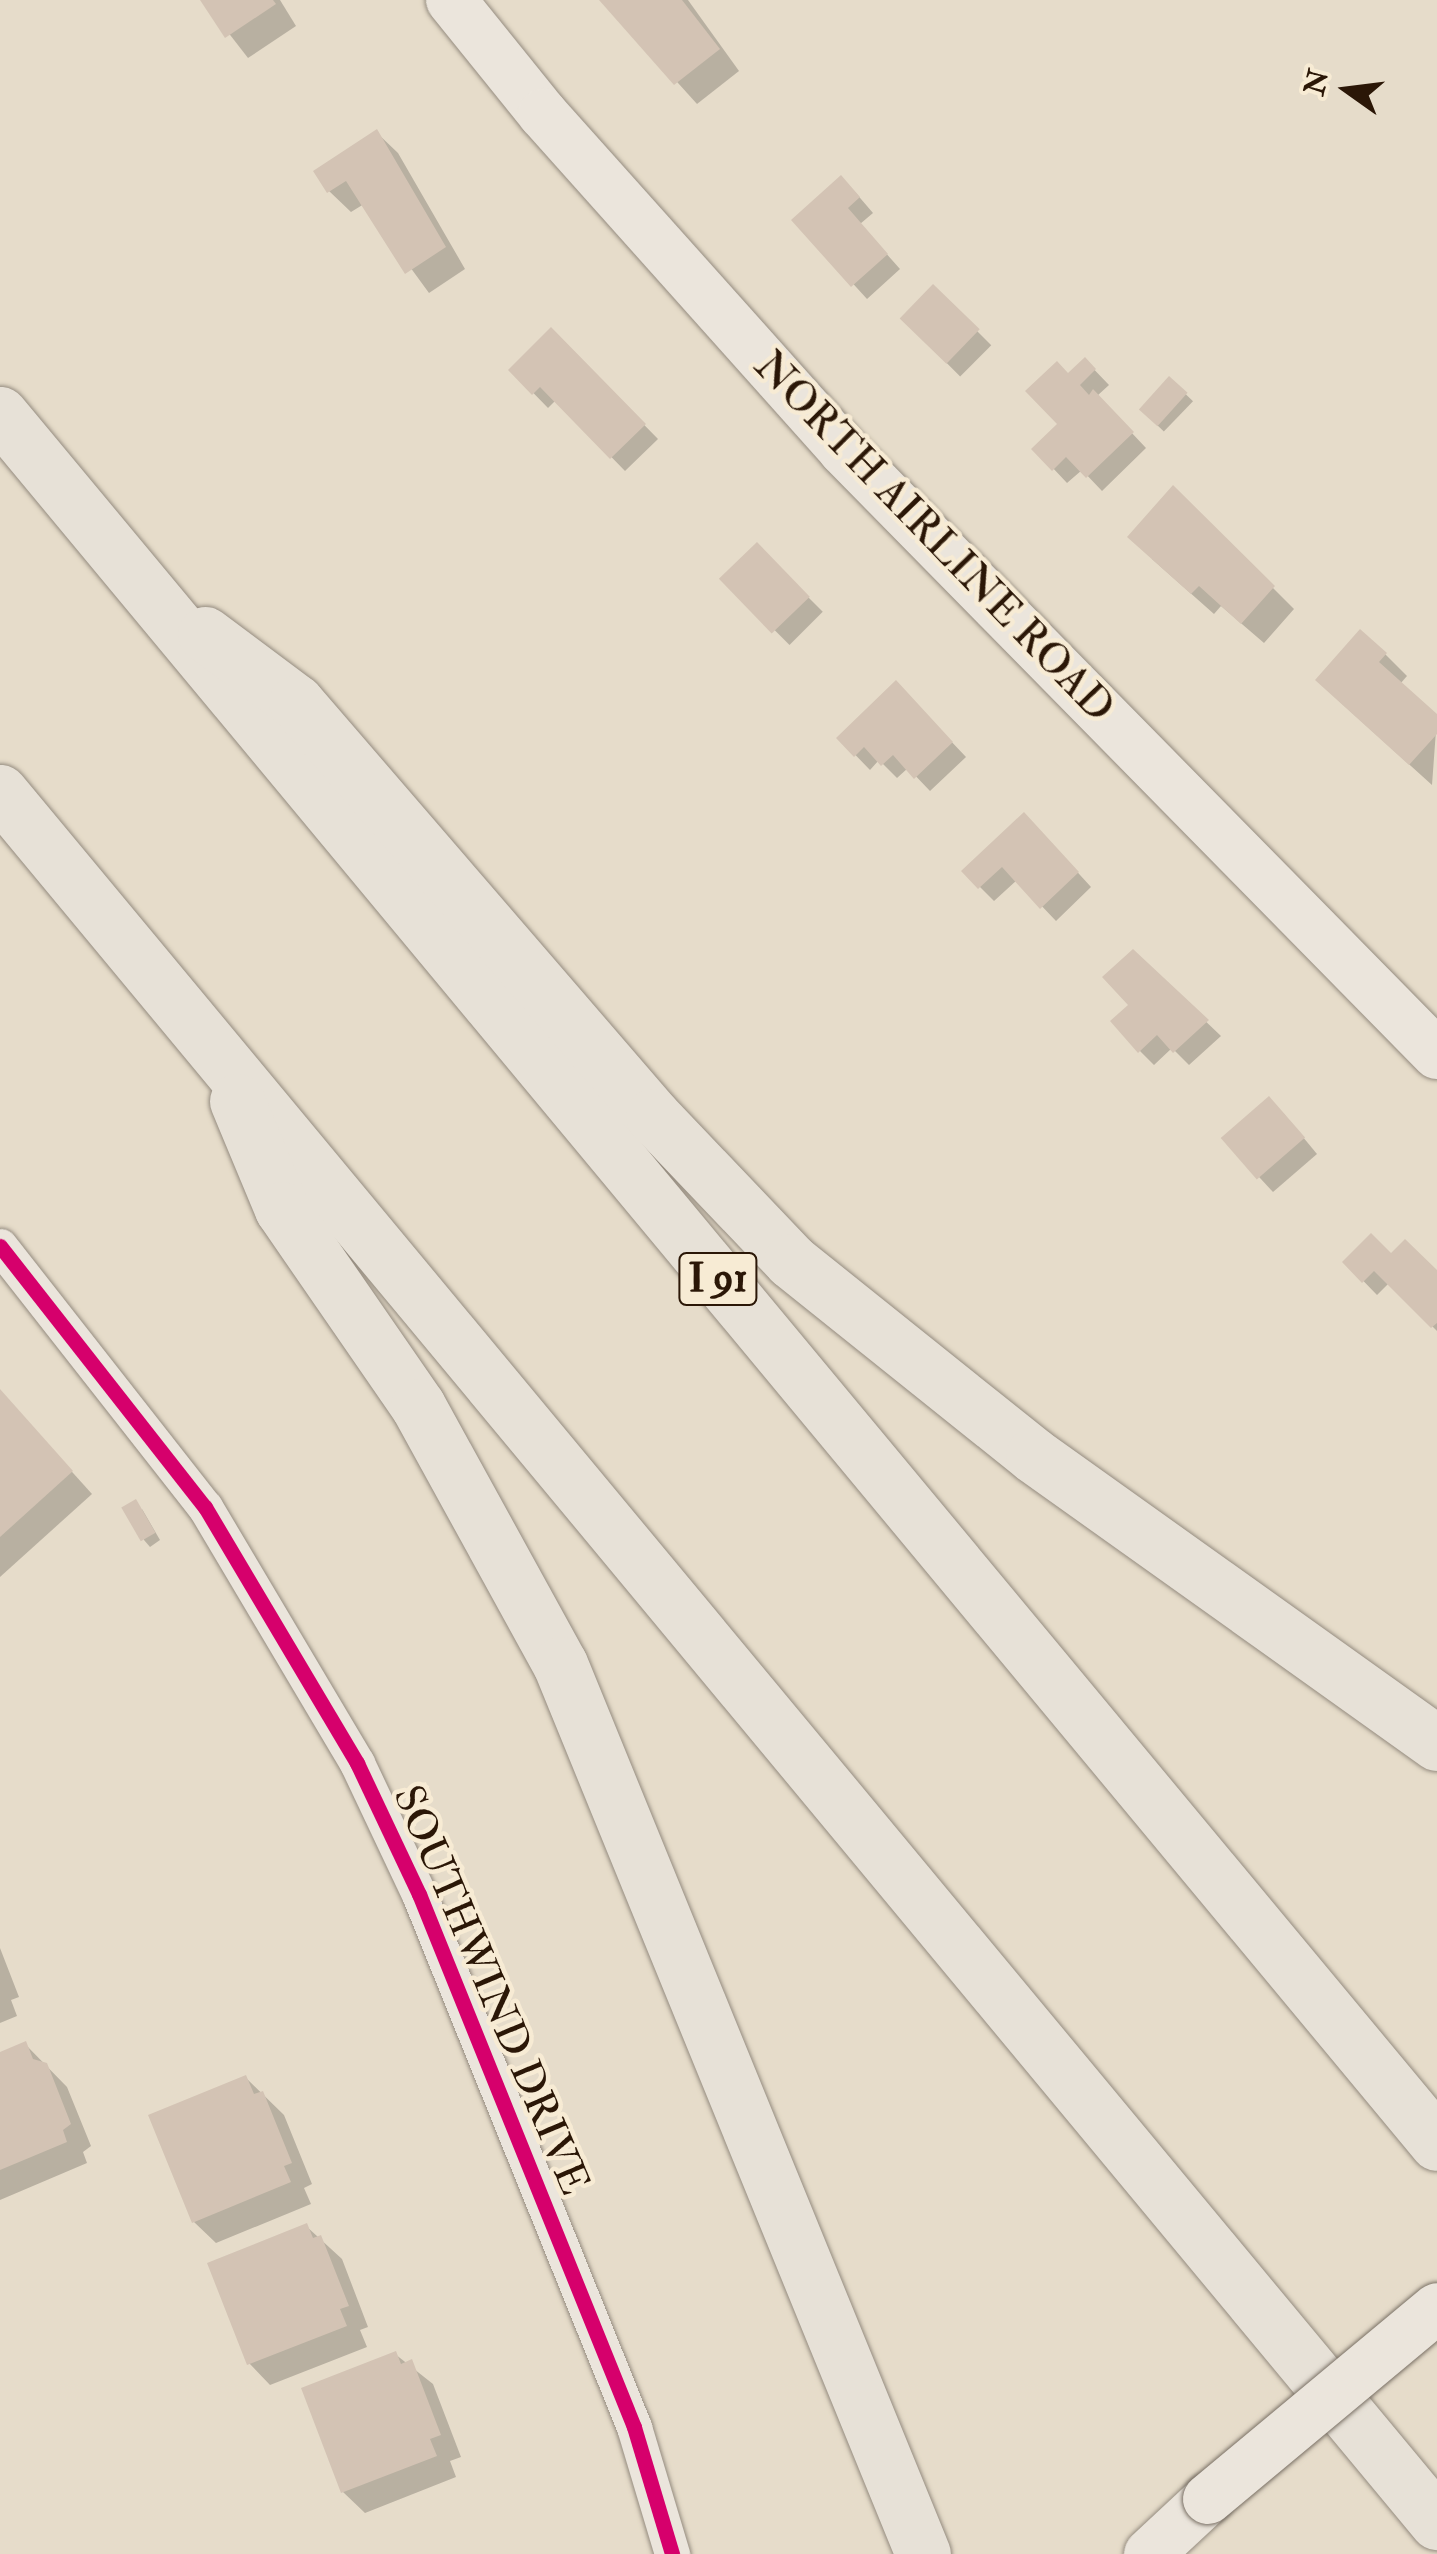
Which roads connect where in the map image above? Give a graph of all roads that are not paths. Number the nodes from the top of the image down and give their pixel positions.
1 (452, 0) edge
2 (0, 414) edge
3 (164, 611) junction
4 (0, 792) edge
5 (1437, 1054) edge
6 (220, 1056) junction
7 (0, 1246) edge
8 (1437, 1742) edge
9 (1437, 2143) edge
10 (1437, 2308) edge
11 (1437, 2522) edge
12 (672, 2554) edge
13 (923, 2554) edge
14 (1149, 2554) edge

1 - 5 main road, NORTH AIRLINE ROAD
2 - 3 highway, I 91
3 - 8 highway
3 - 9 highway, I 91
4 - 6 highway
6 - 11 highway
6 - 13 highway
7 - 12 street, SOUTHWIND DRIVE
10 - 14 main road, bridge

